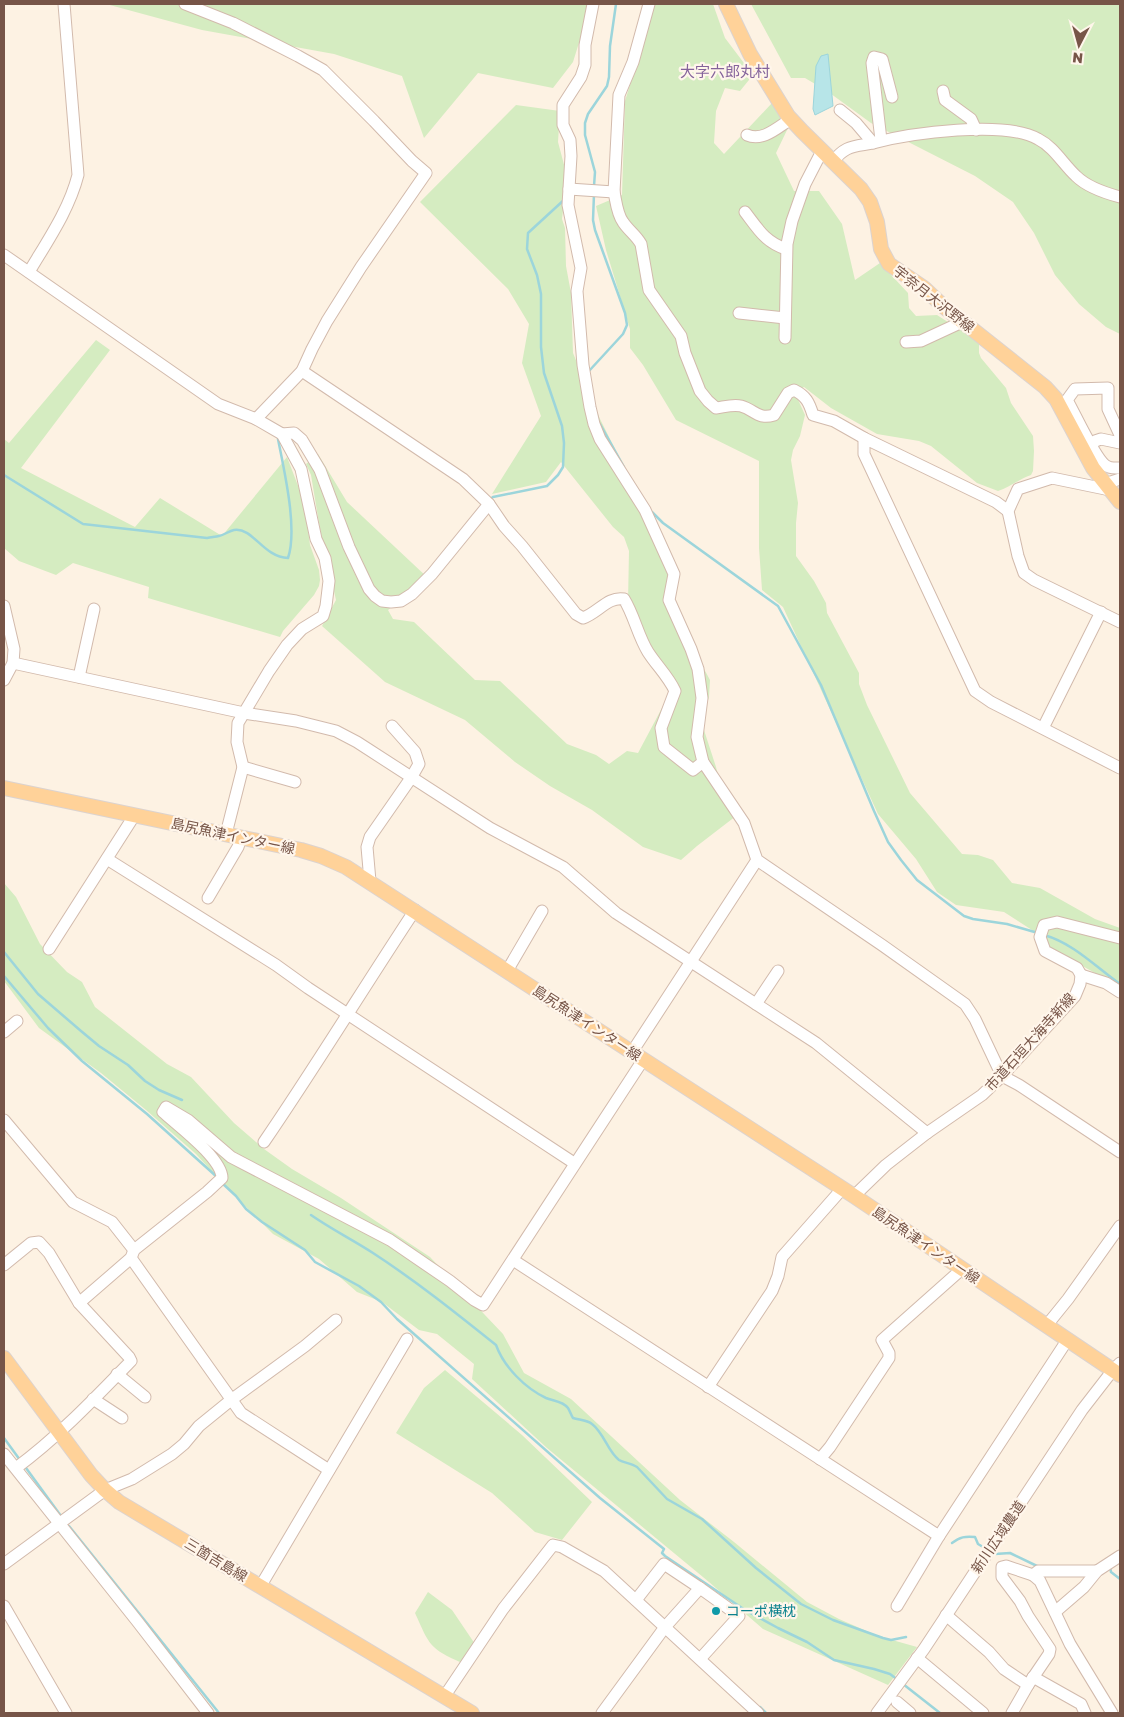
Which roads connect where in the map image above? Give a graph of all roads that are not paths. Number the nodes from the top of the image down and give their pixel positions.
1 (64, 4) edge
2 (185, 4) edge
3 (593, 4) edge
4 (649, 4) edge
5 (726, 4) edge
6 (943, 91) dead end
7 (892, 96) dead end
8 (840, 110) dead end
9 (791, 118) junction
10 (976, 130) junction
11 (746, 135) dead end
12 (877, 142) junction
13 (822, 151) junction
14 (833, 162) junction
15 (570, 188) junction
16 (614, 192) junction
17 (1120, 197) edge
18 (745, 212) dead end
19 (786, 249) junction
20 (4, 255) edge
21 (29, 272) junction
22 (739, 313) dead end
23 (785, 318) junction
24 (962, 322) junction
25 (785, 338) dead end
26 (906, 342) dead end
27 (302, 372) junction
28 (256, 419) junction
29 (282, 434) junction
30 (1120, 435) edge
31 (864, 438) junction
32 (1120, 443) edge
33 (1092, 446) junction
34 (1116, 468) edge
35 (1120, 479) edge
36 (1108, 487) junction
37 (1120, 502) edge
38 (488, 504) junction
39 (1008, 511) junction
40 (4, 606) edge
41 (94, 609) dead end
42 (1101, 612) junction
43 (1120, 622) edge
44 (13, 663) junction
45 (79, 677) junction
46 (4, 680) edge
47 (244, 713) junction
48 (392, 726) dead end
49 (1043, 728) junction
50 (703, 762) junction
51 (243, 766) junction
52 (1120, 768) edge
53 (411, 778) junction
54 (295, 782) dead end
55 (4, 788) edge
56 (134, 816) junction
57 (226, 834) junction
58 (241, 838) junction
59 (107, 859) junction
60 (757, 860) junction
61 (370, 881) junction
62 (208, 898) dead end
63 (415, 910) junction
64 (542, 911) dead end
65 (1120, 938) edge
66 (49, 949) dead end
67 (690, 962) junction
68 (507, 971) junction
69 (778, 971) dead end
70 (1081, 975) junction
71 (1120, 992) edge
72 (756, 1004) junction
73 (347, 1014) junction
74 (17, 1021) dead end
75 (4, 1032) edge
76 (638, 1056) junction
77 (1002, 1076) junction
78 (4, 1120) edge
79 (927, 1132) junction
80 (264, 1142) dead end
81 (1120, 1152) edge
82 (574, 1163) junction
83 (848, 1192) junction
84 (1120, 1226) edge
85 (133, 1254) junction
86 (513, 1260) junction
87 (4, 1265) edge
88 (962, 1269) junction
89 (79, 1303) junction
90 (336, 1320) dead end
91 (1047, 1325) junction
92 (407, 1339) dead end
93 (1068, 1339) junction
94 (4, 1358) edge
95 (1118, 1369) edge
96 (118, 1374) junction
97 (708, 1386) junction
98 (145, 1397) dead end
99 (93, 1399) junction
100 (231, 1400) junction
101 (122, 1418) dead end
102 (59, 1433) junction
103 (4, 1454) edge
104 (820, 1459) junction
105 (16, 1468) junction
106 (329, 1470) junction
107 (105, 1490) junction
108 (59, 1524) junction
109 (938, 1536) junction
110 (1120, 1556) edge
111 (4, 1564) edge
112 (1097, 1571) junction
113 (1034, 1575) junction
114 (260, 1587) junction
115 (700, 1588) junction
116 (638, 1597) junction
117 (4, 1606) edge
118 (896, 1606) dead end
119 (1055, 1612) junction
120 (946, 1615) junction
121 (667, 1625) junction
122 (702, 1657) junction
123 (917, 1658) junction
124 (1030, 1681) junction
125 (444, 1697) junction
126 (897, 1702) dead end
127 (66, 1713) edge
128 (208, 1713) edge
129 (472, 1713) edge
130 (602, 1713) edge
131 (758, 1713) edge
132 (877, 1713) edge
133 (910, 1713) edge
134 (983, 1713) edge
135 (1012, 1713) edge
136 (1085, 1713) edge
137 (1112, 1713) edge

1 - 21 street
2 - 27 street
3 - 15 street
4 - 16 street
5 - 9 main road, 宇奈月大沢野線
6 - 10 street
7 - 12 street
8 - 12 street
9 - 11 street
9 - 13 main road, 宇奈月大沢野線
10 - 12 street
10 - 17 street
12 - 14 street
13 - 14 main road, 宇奈月大沢野線
13 - 19 street
14 - 24 main road, 宇奈月大沢野線
15 - 16 street
15 - 50 street
16 - 31 street
18 - 19 street
19 - 23 street
20 - 21 street
21 - 28 street
22 - 23 street
23 - 25 street
24 - 26 street
24 - 36 main road, 宇奈月大沢野線
27 - 28 street
27 - 38 street
28 - 29 street
29 - 38 street
29 - 47 street
30 - 33 street
31 - 39 street
31 - 49 street
32 - 33 street
33 - 34 street
34 - 36 street
35 - 36 street
36 - 37 main road, 宇奈月大沢野線
36 - 39 street
38 - 50 street
39 - 42 street
40 - 44 street
41 - 45 street
42 - 43 street
42 - 49 street
44 - 45 street
44 - 46 street
45 - 47 street
47 - 51 street
47 - 53 street
48 - 53 street
49 - 52 street
50 - 60 street
51 - 54 street
51 - 57 street
53 - 61 street
53 - 67 street
55 - 56 main road, 島尻魚津インター線
56 - 57 main road, 島尻魚津インター線
56 - 59 street
57 - 58 main road, 島尻魚津インター線
58 - 61 main road, 島尻魚津インター線
58 - 62 street
59 - 66 street
59 - 73 street
60 - 67 street
60 - 77 street
61 - 63 main road, 島尻魚津インター線
63 - 68 main road, 島尻魚津インター線
63 - 73 street
64 - 68 street
65 - 70 street
67 - 72 street
67 - 76 street
68 - 76 main road, 島尻魚津インター線
69 - 72 street
70 - 71 street
70 - 77 street, 市道石垣大海寺新線
72 - 79 street
73 - 80 street
73 - 82 street
74 - 75 street
76 - 82 street
76 - 83 main road, 島尻魚津インター線
77 - 79 street, 市道石垣大海寺新線
77 - 81 street
78 - 85 street
79 - 83 street, 市道石垣大海寺新線
82 - 86 street
83 - 88 main road, 島尻魚津インター線
83 - 97 street, 市道石垣大海寺新線
84 - 91 street
85 - 86 street
85 - 89 street
85 - 100 street
86 - 97 street
87 - 89 street
88 - 91 main road, 島尻魚津インター線
88 - 104 street
89 - 96 street
90 - 100 street
91 - 93 main road, 島尻魚津インター線
92 - 106 street
93 - 95 main road, 島尻魚津インター線
93 - 109 street
94 - 102 main road, 三箇吉島線
95 - 120 street, 新川広域農道
96 - 98 street
96 - 99 street
97 - 104 street
99 - 101 street
99 - 102 street
100 - 106 street
100 - 107 street
102 - 105 street
102 - 107 main road, 三箇吉島線
103 - 105 street
104 - 109 street
105 - 108 street
106 - 114 street
107 - 108 street
107 - 114 main road, 三箇吉島線
108 - 111 street
108 - 128 street
109 - 118 street
110 - 112 street
112 - 113 street
112 - 119 street
113 - 119 street
113 - 124 street
114 - 125 main road, 三箇吉島線
115 - 116 street
115 - 121 street
115 - 122 street
116 - 121 street
116 - 125 street
117 - 127 street
119 - 137 street
120 - 123 street, 新川広域農道
120 - 124 street
121 - 122 street
121 - 130 street
122 - 131 street
123 - 132 street, 新川広域農道
123 - 134 street
124 - 135 street
124 - 136 street
125 - 129 main road, 三箇吉島線
126 - 133 street

